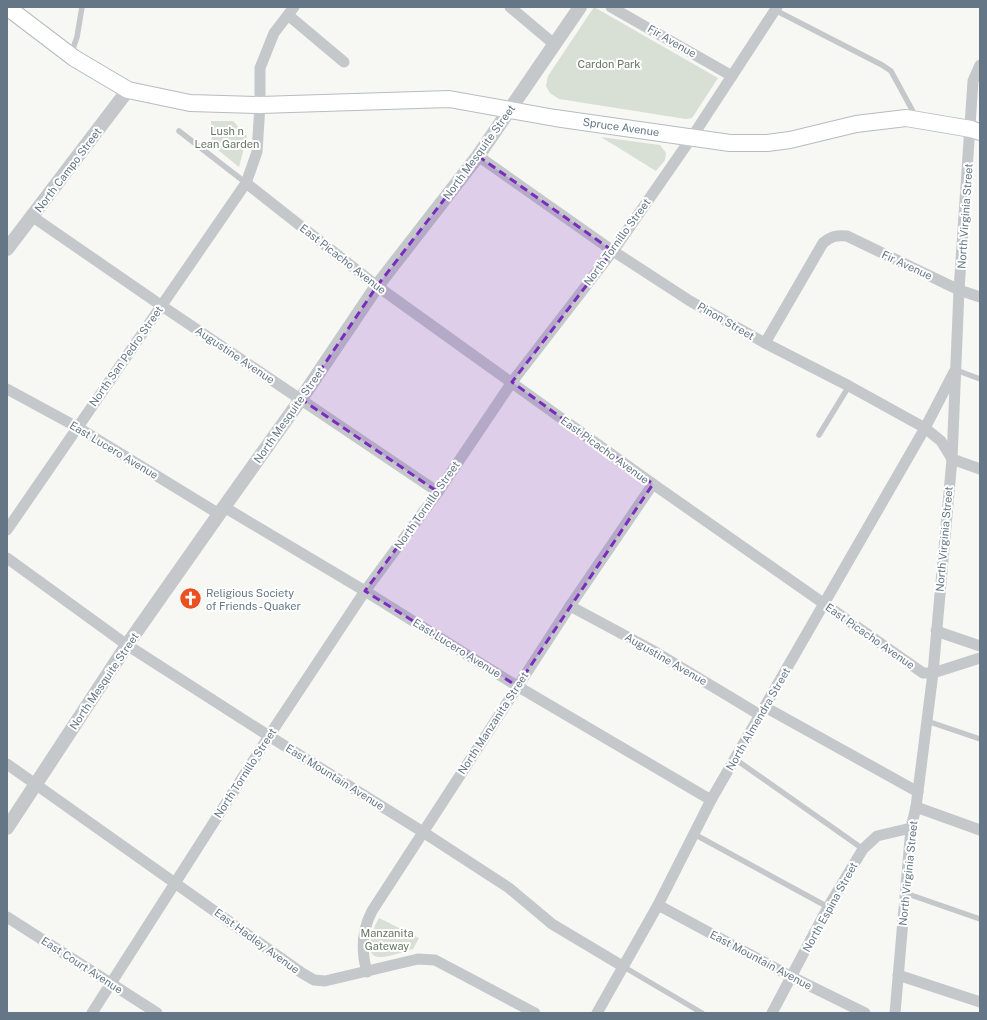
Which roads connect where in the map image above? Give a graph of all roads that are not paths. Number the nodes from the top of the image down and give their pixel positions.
1 (7, 7) edge
2 (82, 7) edge
3 (510, 7) edge
4 (580, 7) edge
5 (611, 7) edge
6 (776, 8) edge
7 (291, 11) edge
8 (554, 44) junction
9 (71, 56) junction
10 (344, 62) dead end
11 (980, 65) edge
12 (732, 76) junction
13 (128, 90) junction
14 (260, 104) junction
15 (510, 110) junction
16 (918, 121) junction
17 (179, 131) dead end
18 (975, 131) edge
19 (692, 137) junction
20 (478, 156) junction
21 (246, 183) junction
22 (33, 217) junction
23 (7, 249) edge
24 (613, 251) junction
25 (377, 286) junction
26 (959, 290) junction
27 (980, 297) edge
28 (162, 306) junction
29 (765, 343) junction
30 (955, 370) junction
31 (980, 378) edge
32 (512, 382) junction
33 (849, 386) junction
34 (7, 389) edge
35 (301, 399) junction
36 (77, 427) junction
37 (924, 428) junction
38 (819, 435) dead end
39 (952, 459) junction
40 (980, 469) edge
41 (653, 484) junction
42 (438, 492) junction
43 (221, 510) junction
44 (7, 530) edge
45 (7, 558) edge
46 (365, 591) junction
47 (824, 604) junction
48 (570, 606) junction
49 (936, 631) junction
50 (127, 645) junction
51 (980, 646) edge
52 (980, 658) edge
53 (933, 673) junction
54 (517, 686) junction
55 (762, 711) junction
56 (927, 721) junction
57 (269, 736) junction
58 (980, 739) edge
59 (735, 759) junction
60 (7, 764) edge
61 (36, 784) junction
62 (918, 792) junction
63 (711, 800) junction
64 (916, 807) junction
65 (7, 828) edge
66 (911, 828) junction
67 (980, 830) edge
68 (423, 832) junction
69 (694, 834) junction
70 (863, 850) junction
71 (176, 883) junction
72 (905, 893) junction
73 (658, 905) junction
74 (828, 907) junction
75 (7, 917) edge
76 (980, 919) edge
77 (624, 967) junction
78 (367, 972) junction
79 (898, 974) junction
80 (792, 977) junction
81 (112, 983) junction
82 (980, 1002) edge
83 (92, 1013) edge
84 (157, 1013) edge
85 (535, 1013) edge
86 (597, 1013) edge
87 (702, 1013) edge
88 (772, 1013) edge
89 (865, 1013) edge
90 (895, 1013) edge

1 - 9 main road
2 - 9 lane
3 - 8 street
4 - 8 street, North Mesquite Street
5 - 12 street, Fir Avenue
6 - 12 street, North Tornillo Street
6 - 16 lane
7 - 10 street
7 - 14 street
8 - 15 street, North Mesquite Street
9 - 13 main road
11 - 18 street, North Virginia Street
12 - 19 street, North Tornillo Street
13 - 14 main road
13 - 22 street, North Campo Street
14 - 15 main road, Spruce Avenue
14 - 21 street
15 - 19 main road, Spruce Avenue
15 - 20 street, North Mesquite Street
16 - 18 main road, Spruce Avenue
16 - 19 main road, Spruce Avenue
17 - 21 lane, East Picacho Avenue
18 - 26 street, North Virginia Street
19 - 24 street, North Tornillo Street
20 - 24 street, Pinon Street
20 - 25 street, North Mesquite Street
21 - 25 street, East Picacho Avenue
21 - 28 street, North San Pedro Street
22 - 23 street, North Campo Street
22 - 28 street, Augustine Avenue
24 - 29 street, Pinon Street
24 - 32 street, North Tornillo Street
25 - 32 street, East Picacho Avenue
25 - 35 street, North Mesquite Street
26 - 27 street, Fir Avenue
26 - 29 street, Fir Avenue
26 - 30 street, North Virginia Street
28 - 35 street, Augustine Avenue
28 - 36 street, North San Pedro Street
29 - 33 street, Pinon Street
30 - 31 lane
30 - 37 street, North Almendra Street
30 - 39 street, North Virginia Street
32 - 41 street, East Picacho Avenue
32 - 42 street, North Tornillo Street
33 - 37 street, Pinon Street
33 - 38 lane
34 - 36 street, East Lucero Avenue
35 - 42 street, Augustine Avenue
35 - 43 street, North Mesquite Street
36 - 43 street, East Lucero Avenue
36 - 44 street, North San Pedro Street
37 - 39 street, Pinon Street
37 - 47 street, North Almendra Street
39 - 40 street
39 - 49 street, North Virginia Street
41 - 47 street, East Picacho Avenue
41 - 48 street, North Manzanita Street
42 - 46 street, North Tornillo Street
43 - 46 street, East Lucero Avenue
43 - 50 street, North Mesquite Street
45 - 50 street, East Mountain Avenue
46 - 54 street, East Lucero Avenue
46 - 57 street, North Tornillo Street
47 - 53 street, East Picacho Avenue
47 - 55 street, North Almendra Street
48 - 54 street, North Manzanita Street
48 - 55 street, Augustine Avenue
49 - 51 street
49 - 53 street, North Virginia Street
50 - 57 street, East Mountain Avenue
50 - 61 street, North Mesquite Street
52 - 53 street
53 - 56 street, North Virginia Street
54 - 63 street, East Lucero Avenue
54 - 68 street, North Manzanita Street
55 - 59 street, North Almendra Street
55 - 62 street, Augustine Avenue
56 - 58 lane
56 - 62 street, North Virginia Street
57 - 68 street, East Mountain Avenue
57 - 71 street, North Tornillo Street
59 - 63 street, North Almendra Street
59 - 70 lane
60 - 61 street, East Hadley Avenue
61 - 65 street, North Mesquite Street
61 - 71 street, East Hadley Avenue
62 - 64 street, North Virginia Street
63 - 69 street, North Almendra Street
64 - 66 street, North Virginia Street
64 - 67 street
66 - 70 street, North Espina Street
66 - 72 street, North Virginia Street
68 - 77 street, East Mountain Avenue
68 - 78 street, North Manzanita Street
69 - 73 street, North Almendra Street
69 - 74 lane
70 - 74 street, North Espina Street
71 - 78 street, East Hadley Avenue
71 - 81 street, North Tornillo Street
72 - 76 lane
72 - 79 street, North Virginia Street
73 - 77 street, North Almendra Street
73 - 80 street, East Mountain Avenue
74 - 80 street, North Espina Street
75 - 81 street, East Court Avenue
77 - 86 street, North Almendra Street
77 - 87 lane
78 - 85 street, East Hadley Avenue
79 - 82 street
79 - 90 street, North Virginia Street
80 - 88 street, North Espina Street
80 - 89 street, East Mountain Avenue
81 - 83 street, North Tornillo Street
81 - 84 street, East Court Avenue

